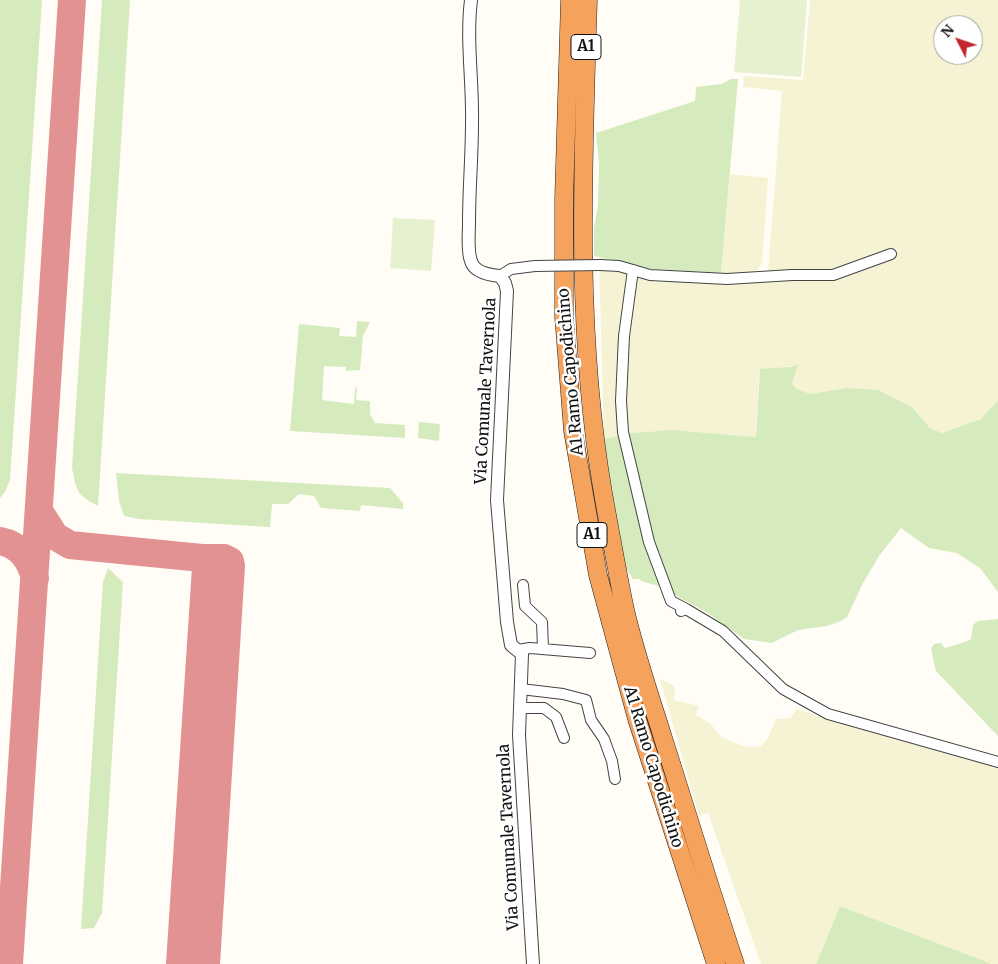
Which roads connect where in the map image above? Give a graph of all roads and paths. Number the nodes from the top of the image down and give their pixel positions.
1 (471, 0) edge
2 (565, 0) edge
3 (570, 0) edge
4 (588, 0) edge
5 (567, 90) junction
6 (891, 254) dead end
7 (633, 270) junction
8 (500, 276) junction
9 (523, 585) dead end
10 (543, 649) junction
11 (518, 650) junction
12 (590, 653) dead end
13 (521, 689) junction
14 (520, 708) junction
15 (564, 738) dead end
16 (998, 762) edge
17 (615, 778) dead end
18 (533, 964) edge
19 (716, 964) edge
20 (735, 964) edge

1 - 8 street, Via Comunale Tavernola
2 - 5 highway
3 - 5 highway, A1 Ramo Capodichino / A1
4 - 20 highway, A1 Ramo Capodichino / A1
5 - 19 highway, A1 Ramo Capodichino / A1
6 - 7 street
7 - 8 street, bridge
7 - 16 street
8 - 11 street, Via Comunale Tavernola
9 - 10 street
10 - 11 street
10 - 12 street
11 - 13 street, Via Comunale Tavernola
13 - 14 street, Via Comunale Tavernola
13 - 17 street
14 - 15 street
14 - 18 street, Via Comunale Tavernola

